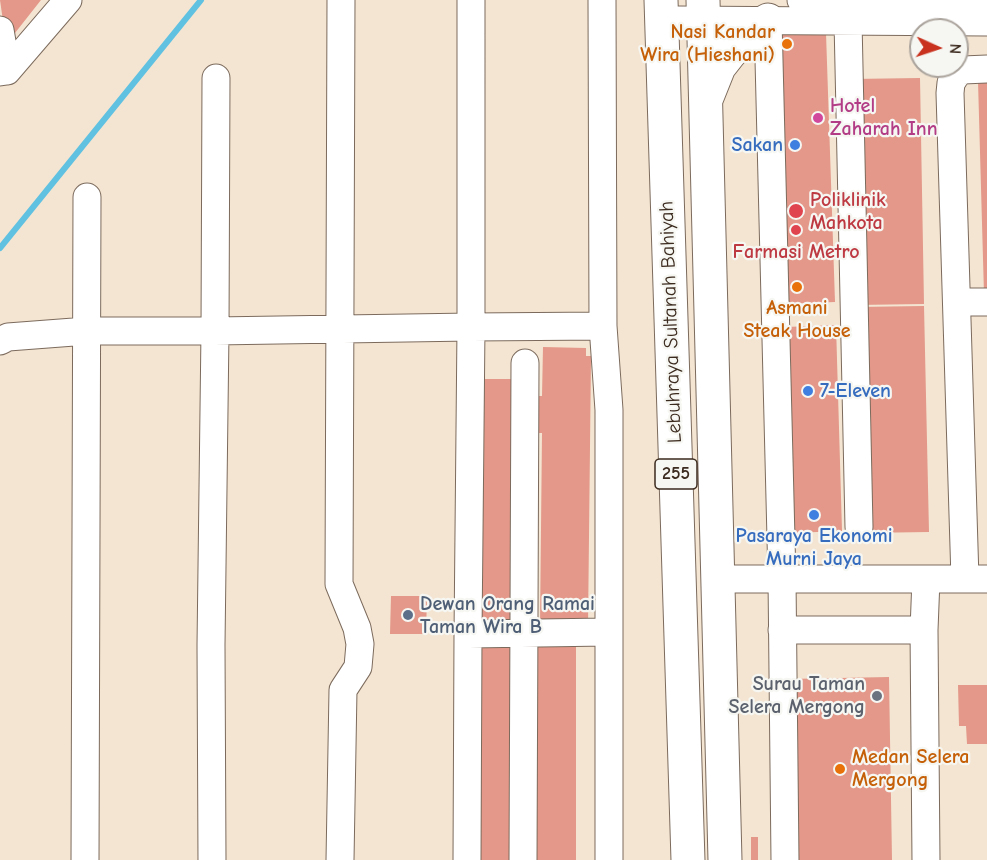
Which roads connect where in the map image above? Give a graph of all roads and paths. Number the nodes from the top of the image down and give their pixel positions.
1 (68, 0) edge
2 (341, 0) edge
3 (471, 0) edge
4 (602, 0) edge
5 (801, 0) edge
6 (987, 1) edge
7 (854, 7) edge
8 (684, 8) edge
9 (768, 20) junction
10 (987, 22) edge
11 (0, 30) edge
12 (987, 69) edge
13 (3, 72) edge
14 (216, 78) dead end
15 (705, 101) junction
16 (87, 197) dead end
17 (957, 302) junction
18 (987, 302) edge
19 (603, 326) junction
20 (471, 327) junction
21 (339, 329) junction
22 (87, 331) junction
23 (215, 331) junction
24 (0, 341) edge
25 (525, 363) dead end
26 (859, 527) dead end
27 (975, 537) edge
28 (718, 579) junction
29 (782, 579) junction
30 (926, 579) junction
31 (976, 579) edge
32 (782, 630) junction
33 (924, 630) junction
34 (608, 632) junction
35 (525, 633) junction
36 (468, 634) junction
37 (85, 860) edge
38 (212, 860) edge
39 (340, 860) edge
40 (467, 860) edge
41 (523, 860) edge
42 (609, 860) edge
43 (688, 860) edge
44 (725, 860) edge
45 (784, 860) edge
46 (926, 860) edge

1 - 13 street
2 - 21 street
3 - 20 street
4 - 19 street
5 - 7 street
6 - 7 street
6 - 10 street
7 - 9 street
7 - 10 street
7 - 26 street
8 - 9 street
8 - 15 main road, Lebuhraya Sultanah Bahiyah / 255
8 - 43 main road, Lebuhraya Sultanah Bahiyah / 255
9 - 15 main road
9 - 29 street
11 - 13 street
12 - 17 street
14 - 23 street
15 - 28 main road, Lebuhraya Sultanah Bahiyah / 255
16 - 22 street
17 - 18 street
17 - 27 street
19 - 20 street
19 - 34 street
20 - 21 street
20 - 36 street
21 - 23 street
21 - 39 street
22 - 23 street
22 - 24 street
22 - 37 street
23 - 38 street
25 - 35 street
27 - 31 street
28 - 29 street
28 - 44 main road, Lebuhraya Sultanah Bahiyah / 255
29 - 30 street
29 - 32 street
30 - 31 street
30 - 33 street
32 - 33 street
32 - 45 street
33 - 46 street
34 - 35 street
34 - 42 street
35 - 36 street
35 - 41 street
36 - 40 street

